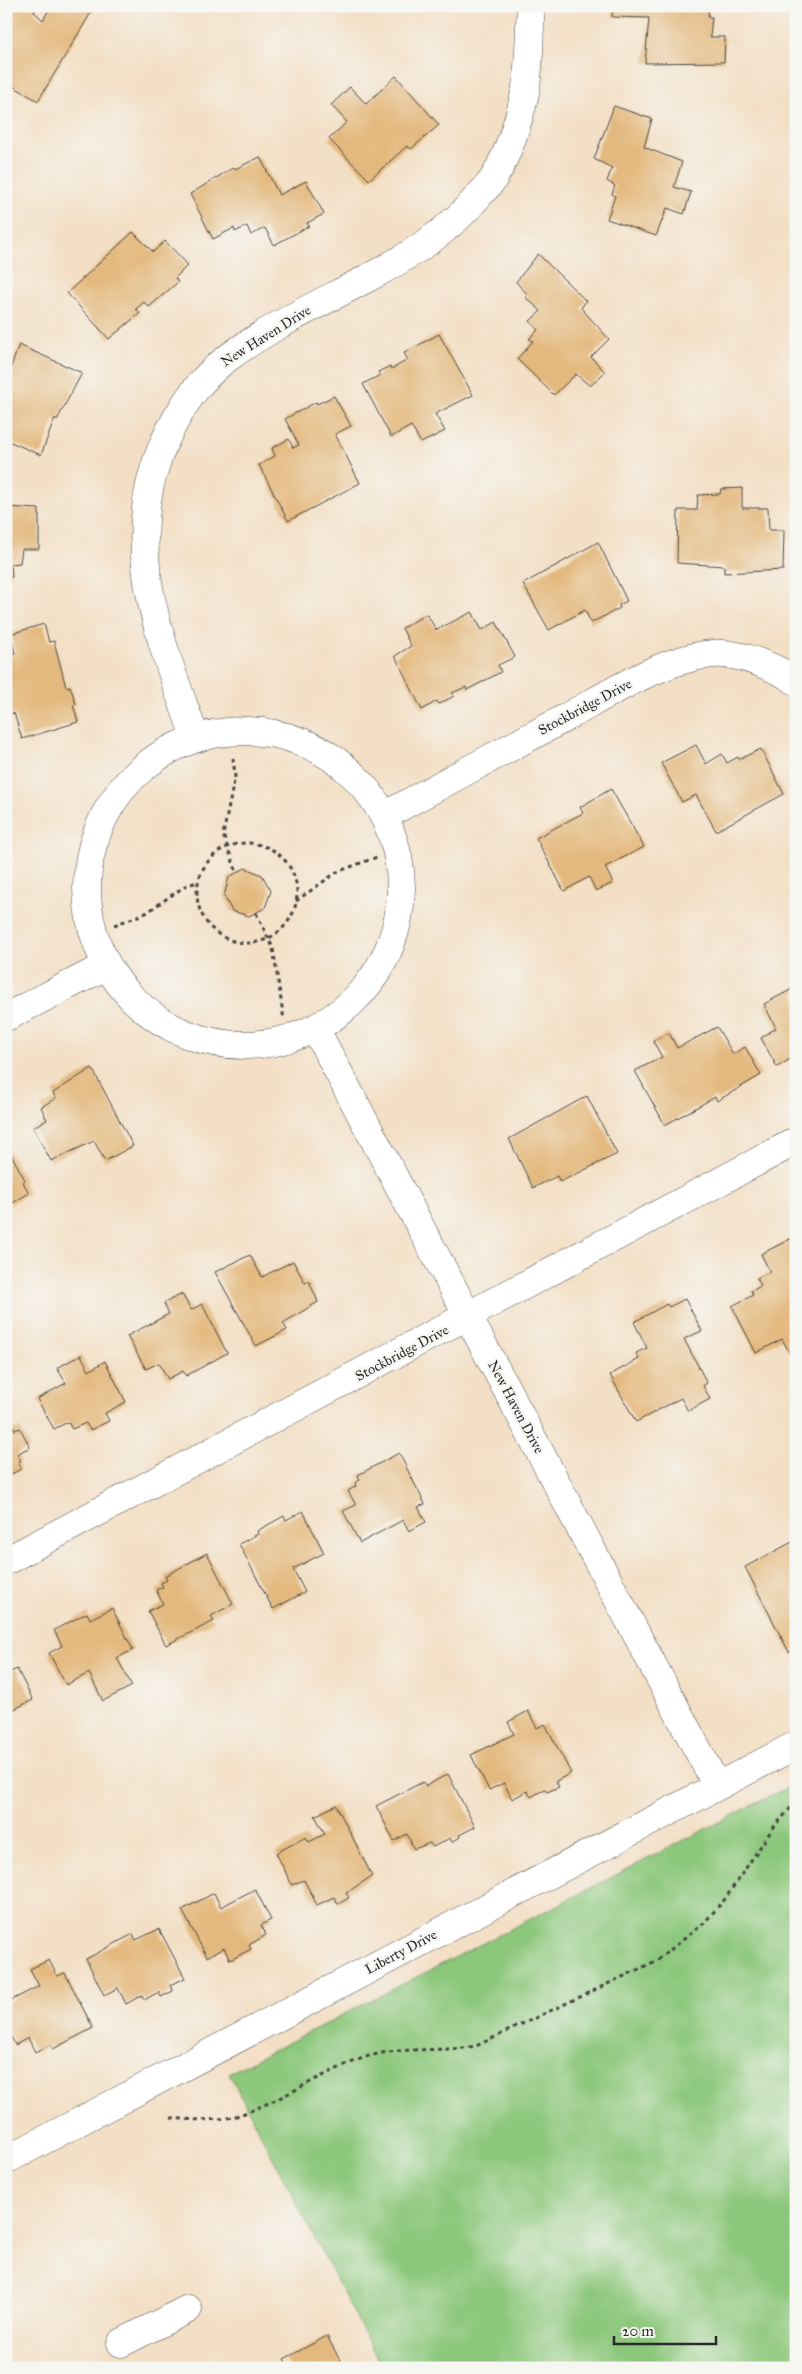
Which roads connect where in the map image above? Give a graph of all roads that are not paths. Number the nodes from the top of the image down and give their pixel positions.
1 (530, 6) edge
2 (796, 681) edge
3 (195, 737) junction
4 (384, 816) junction
5 (106, 966) junction
6 (6, 1017) edge
7 (316, 1028) junction
8 (796, 1141) edge
9 (469, 1317) junction
10 (6, 1561) edge
11 (796, 1745) edge
12 (717, 1786) junction
13 (6, 2160) edge
14 (188, 2309) dead end
15 (122, 2343) dead end

1 - 3 street, New Haven Drive
2 - 4 street, Stockbridge Drive
3 - 4 street
3 - 5 street
4 - 7 street
5 - 6 street
5 - 7 street
7 - 9 street, New Haven Drive
8 - 9 street, Stockbridge Drive
9 - 10 street, Stockbridge Drive
9 - 12 street, New Haven Drive
11 - 12 street, Liberty Drive
12 - 13 street, Liberty Drive
14 - 15 street

